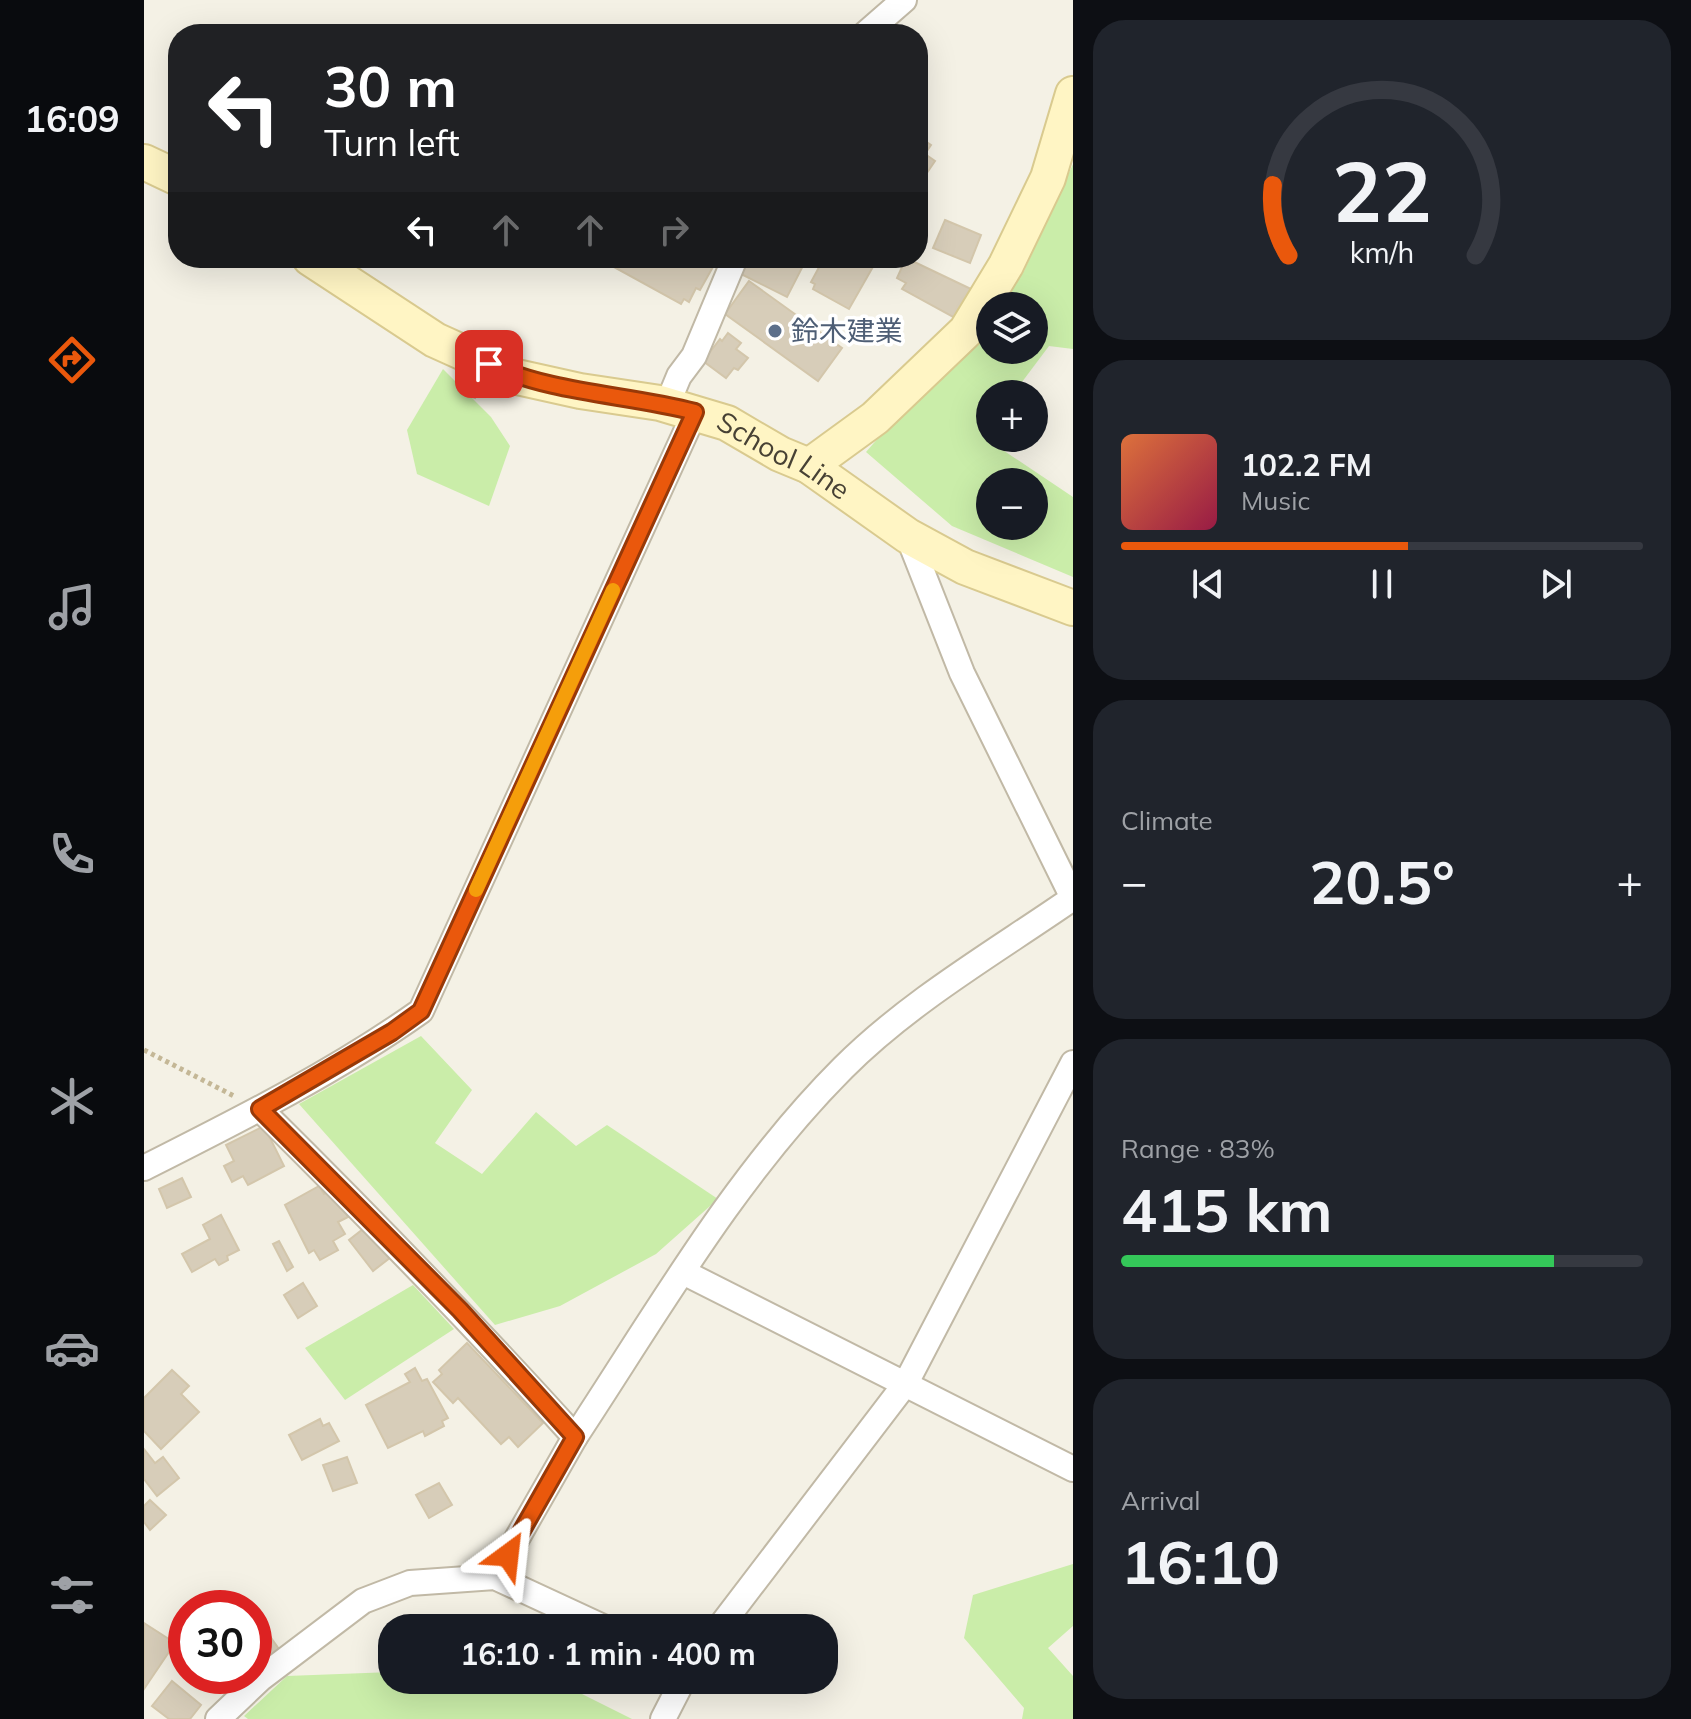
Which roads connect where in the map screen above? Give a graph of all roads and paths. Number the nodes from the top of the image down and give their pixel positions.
1 (904, 0) edge
2 (876, 24) edge
3 (1073, 94) edge
4 (144, 162) edge
5 (168, 173) edge
6 (325, 268) edge
7 (731, 268) edge
8 (681, 408) junction
9 (809, 466) junction
10 (908, 536) junction
11 (1073, 608) edge
12 (144, 1050) edge
13 (1073, 1063) edge
14 (260, 1109) junction
15 (144, 1168) edge
16 (683, 1272) junction
17 (906, 1383) junction
18 (575, 1437) junction
19 (1073, 1469) edge
20 (495, 1577) junction
21 (575, 1614) edge
22 (730, 1614) edge
23 (676, 1694) edge
24 (218, 1719) edge
25 (663, 1719) edge

1 - 2 street
3 - 9 street
4 - 5 street
6 - 8 street, School Line
7 - 8 street
8 - 9 street, School Line
8 - 14 street
9 - 10 street, School Line
10 - 11 street, School Line
10 - 16 street
12 - 14 path
13 - 17 street
14 - 15 street
14 - 18 street
16 - 17 street
16 - 18 street
17 - 19 street
17 - 22 street
18 - 20 street
20 - 21 street
20 - 24 street
23 - 25 street

